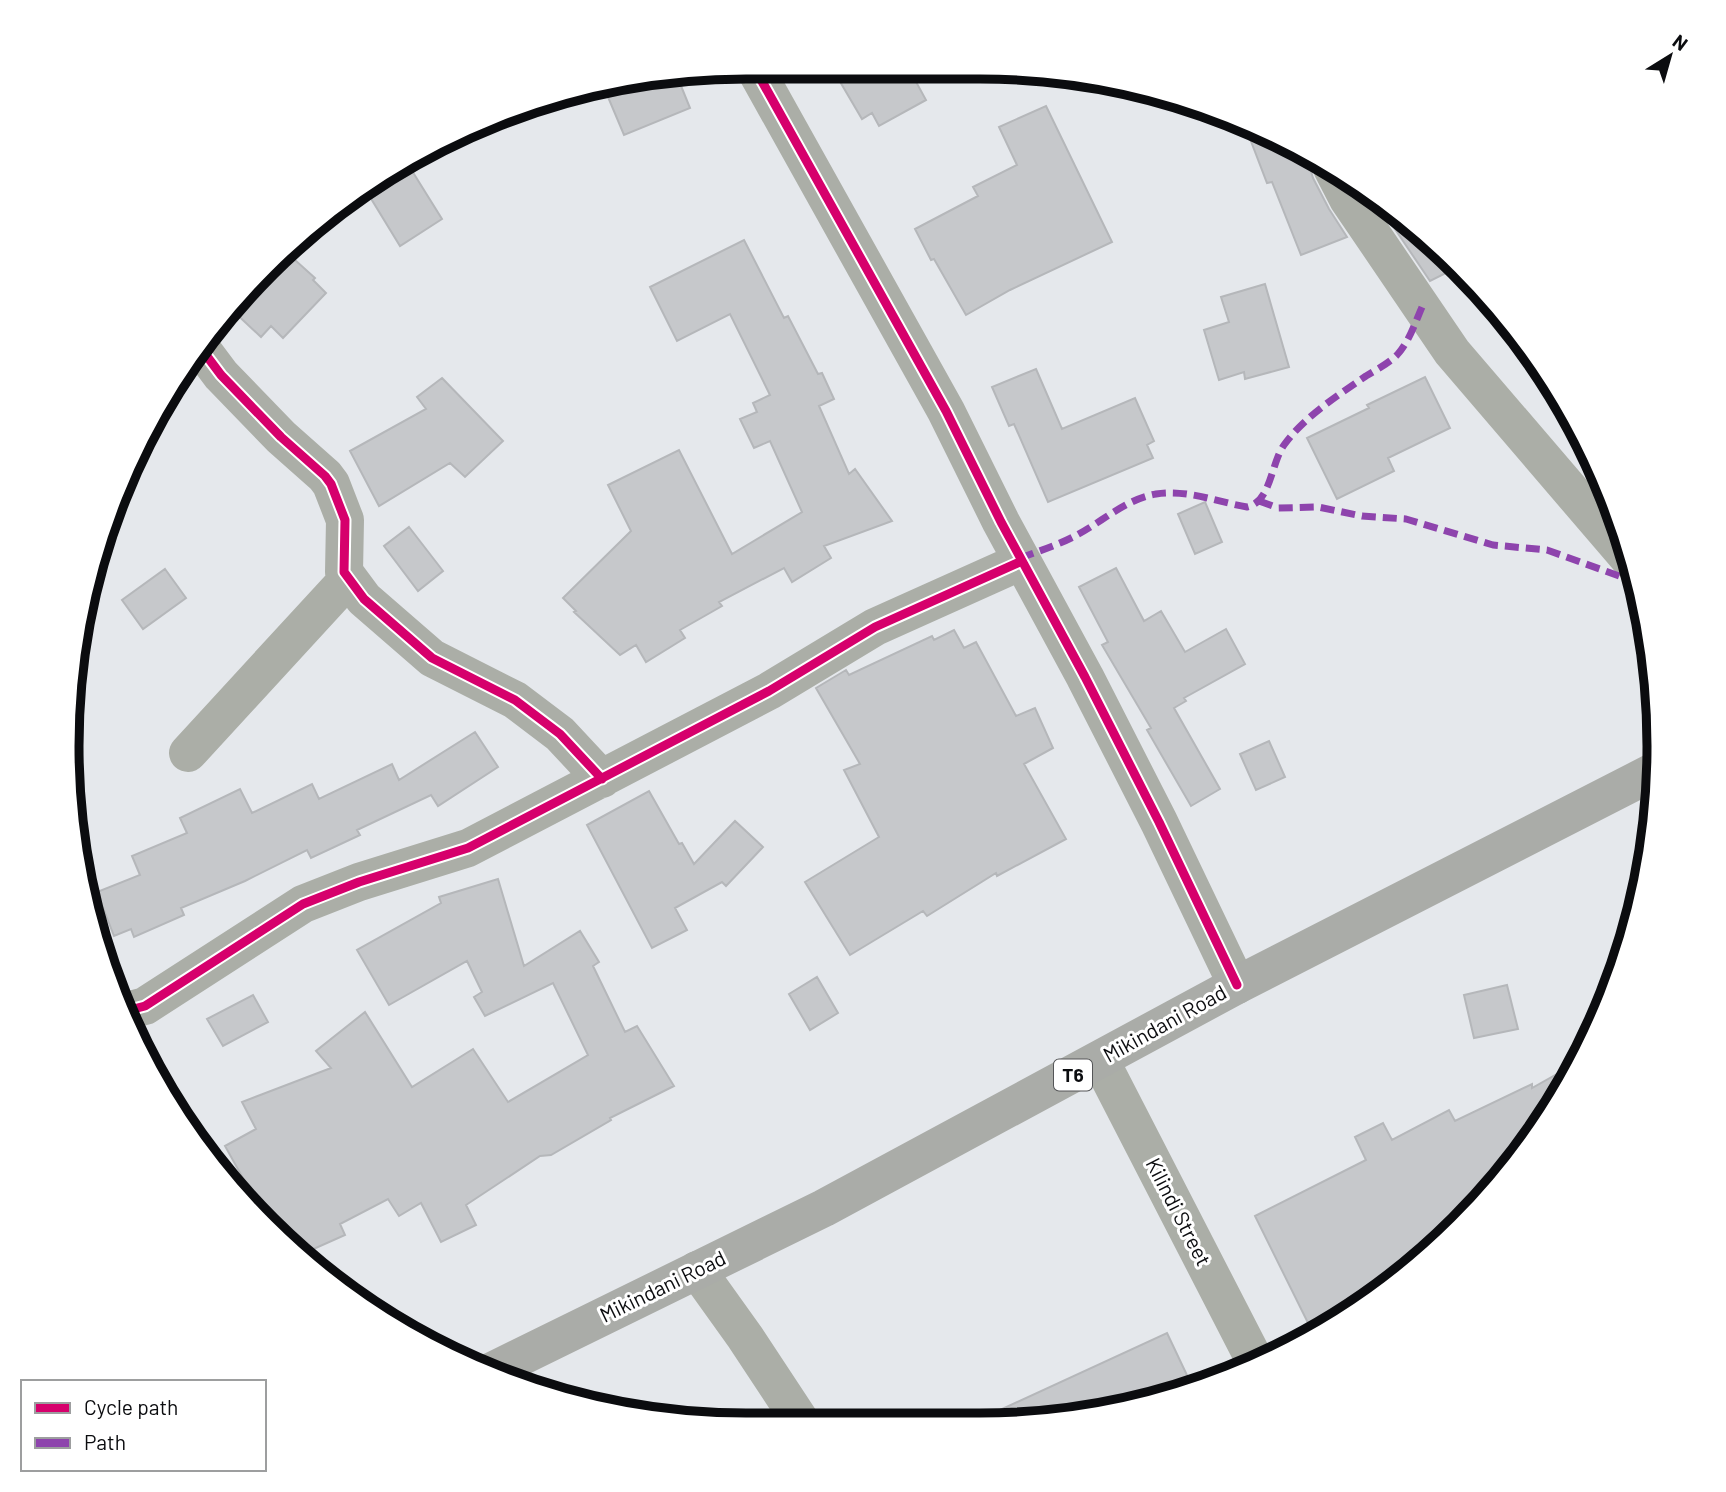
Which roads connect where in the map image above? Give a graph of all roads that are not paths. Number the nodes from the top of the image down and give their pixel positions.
1 (761, 79) edge
2 (1341, 184) edge
3 (206, 355) edge
4 (1615, 543) edge
5 (1022, 561) junction
6 (347, 580) junction
7 (188, 752) dead end
8 (1646, 775) edge
9 (601, 779) junction
10 (1237, 985) junction
11 (134, 1009) edge
12 (1100, 1060) junction
13 (698, 1270) junction
14 (1252, 1355) edge
15 (502, 1366) edge
16 (795, 1413) edge

1 - 5 street
2 - 4 street
3 - 6 street
5 - 9 street
5 - 10 street
6 - 7 street
6 - 9 street
8 - 10 highway, Mikindani Road / T6
9 - 11 street
10 - 12 highway, Mikindani Road / T6
12 - 13 highway, Mikindani Road / T6
12 - 14 street, Kilindi Street
13 - 15 highway, Mikindani Road / T6
13 - 16 street

